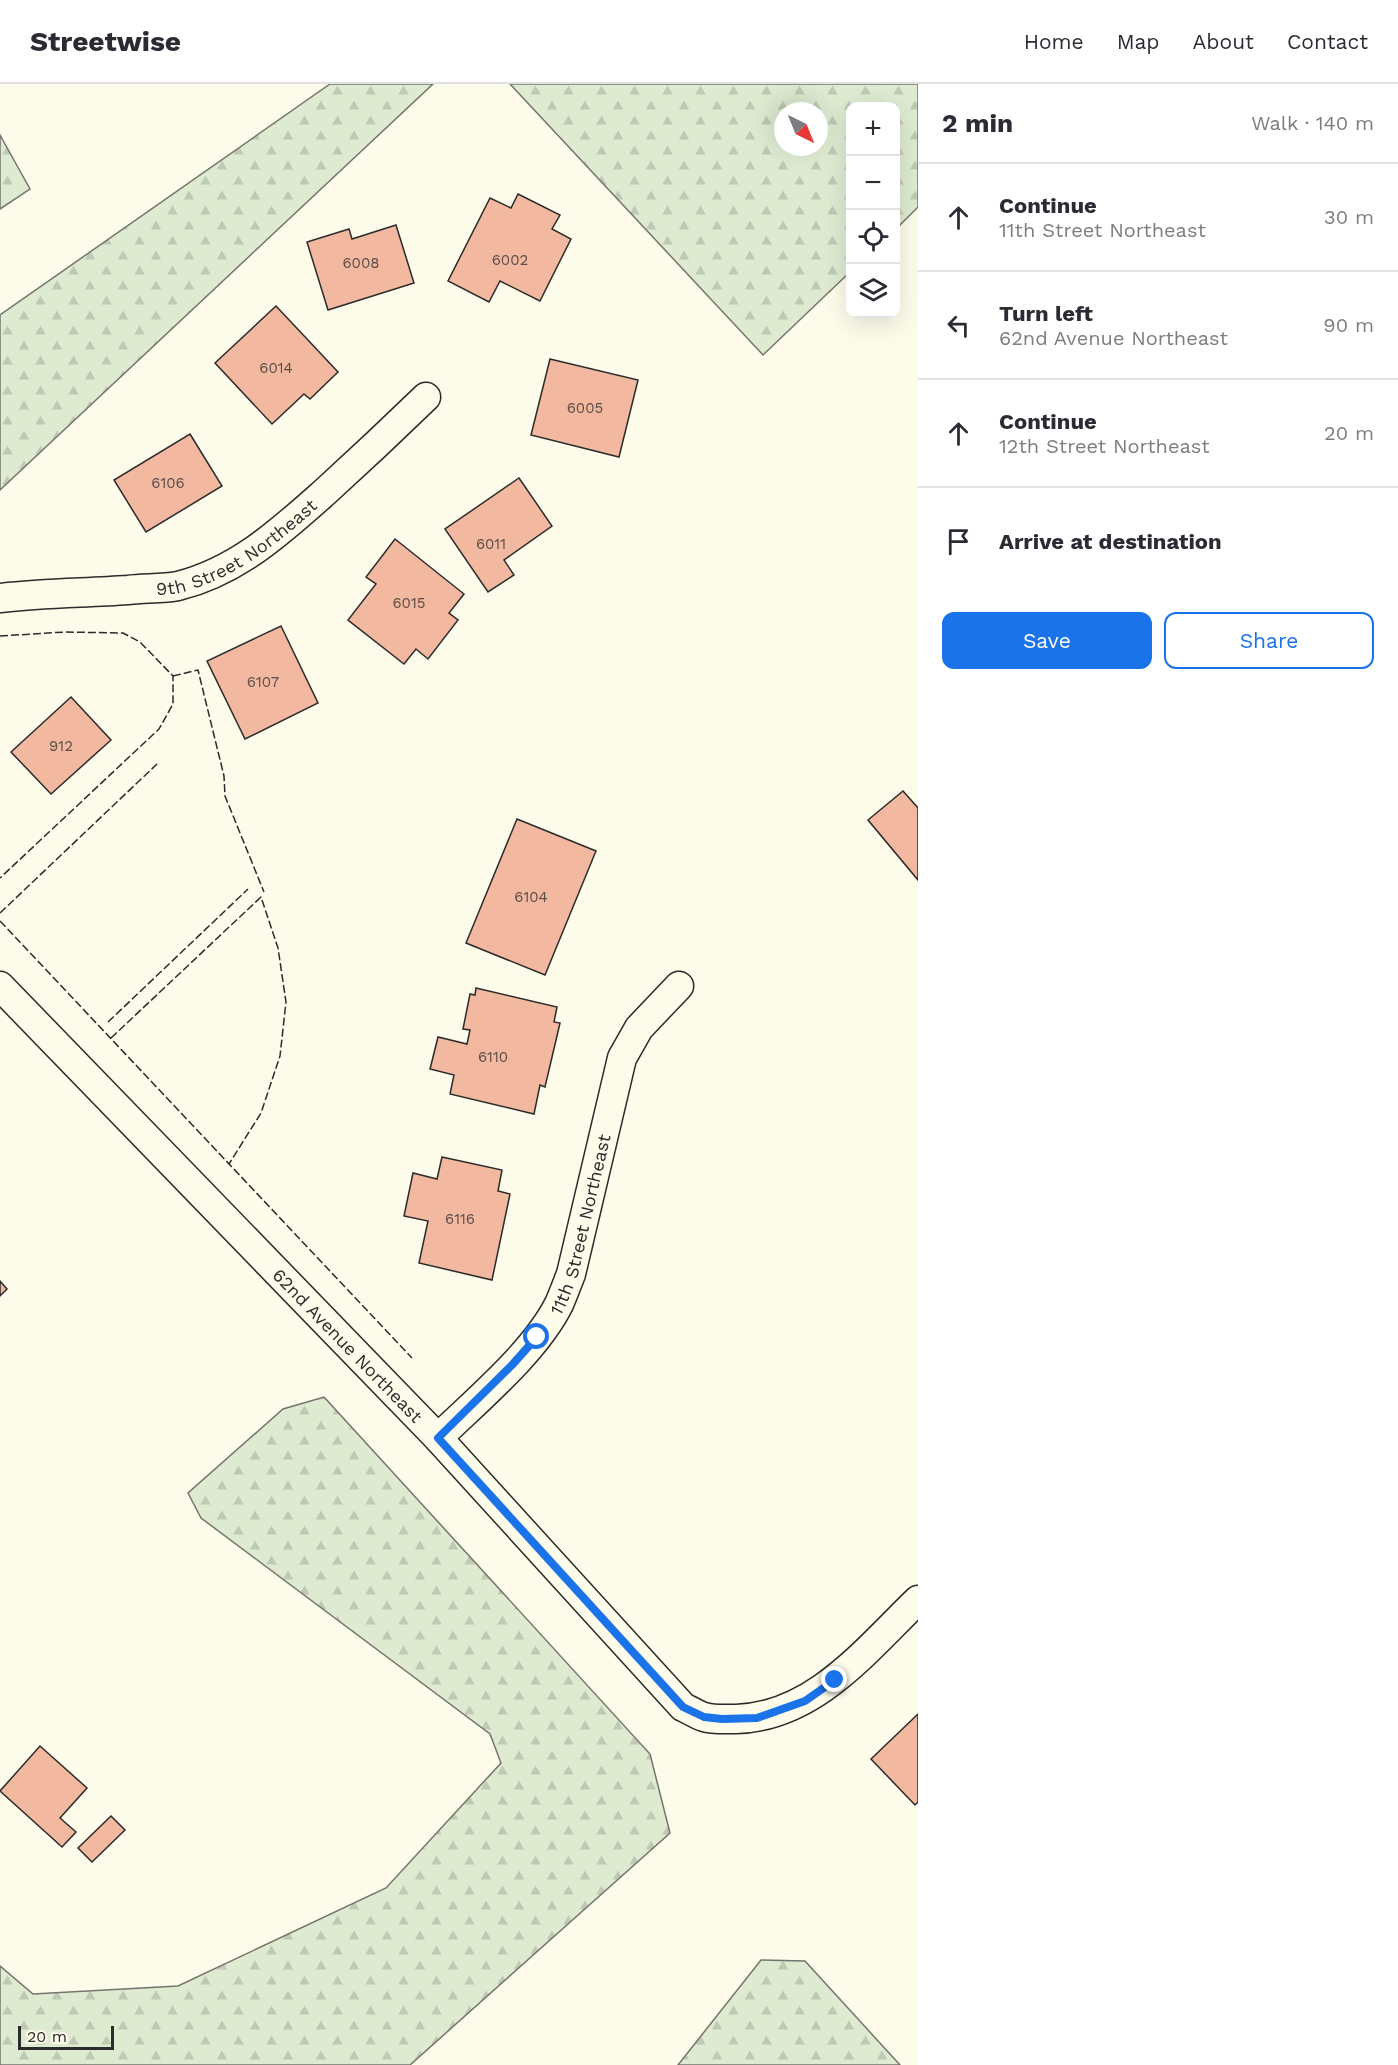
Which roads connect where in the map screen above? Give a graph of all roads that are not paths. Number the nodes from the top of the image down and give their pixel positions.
1 (426, 397) dead end
2 (0, 598) edge
3 (0, 986) edge
4 (679, 986) dead end
5 (438, 1438) junction
6 (918, 1600) edge

1 - 2 street, 9th Street Northeast
3 - 5 street, 62nd Avenue Northeast
4 - 5 street, 11th Street Northeast
5 - 6 street, 62nd Avenue Northeast

